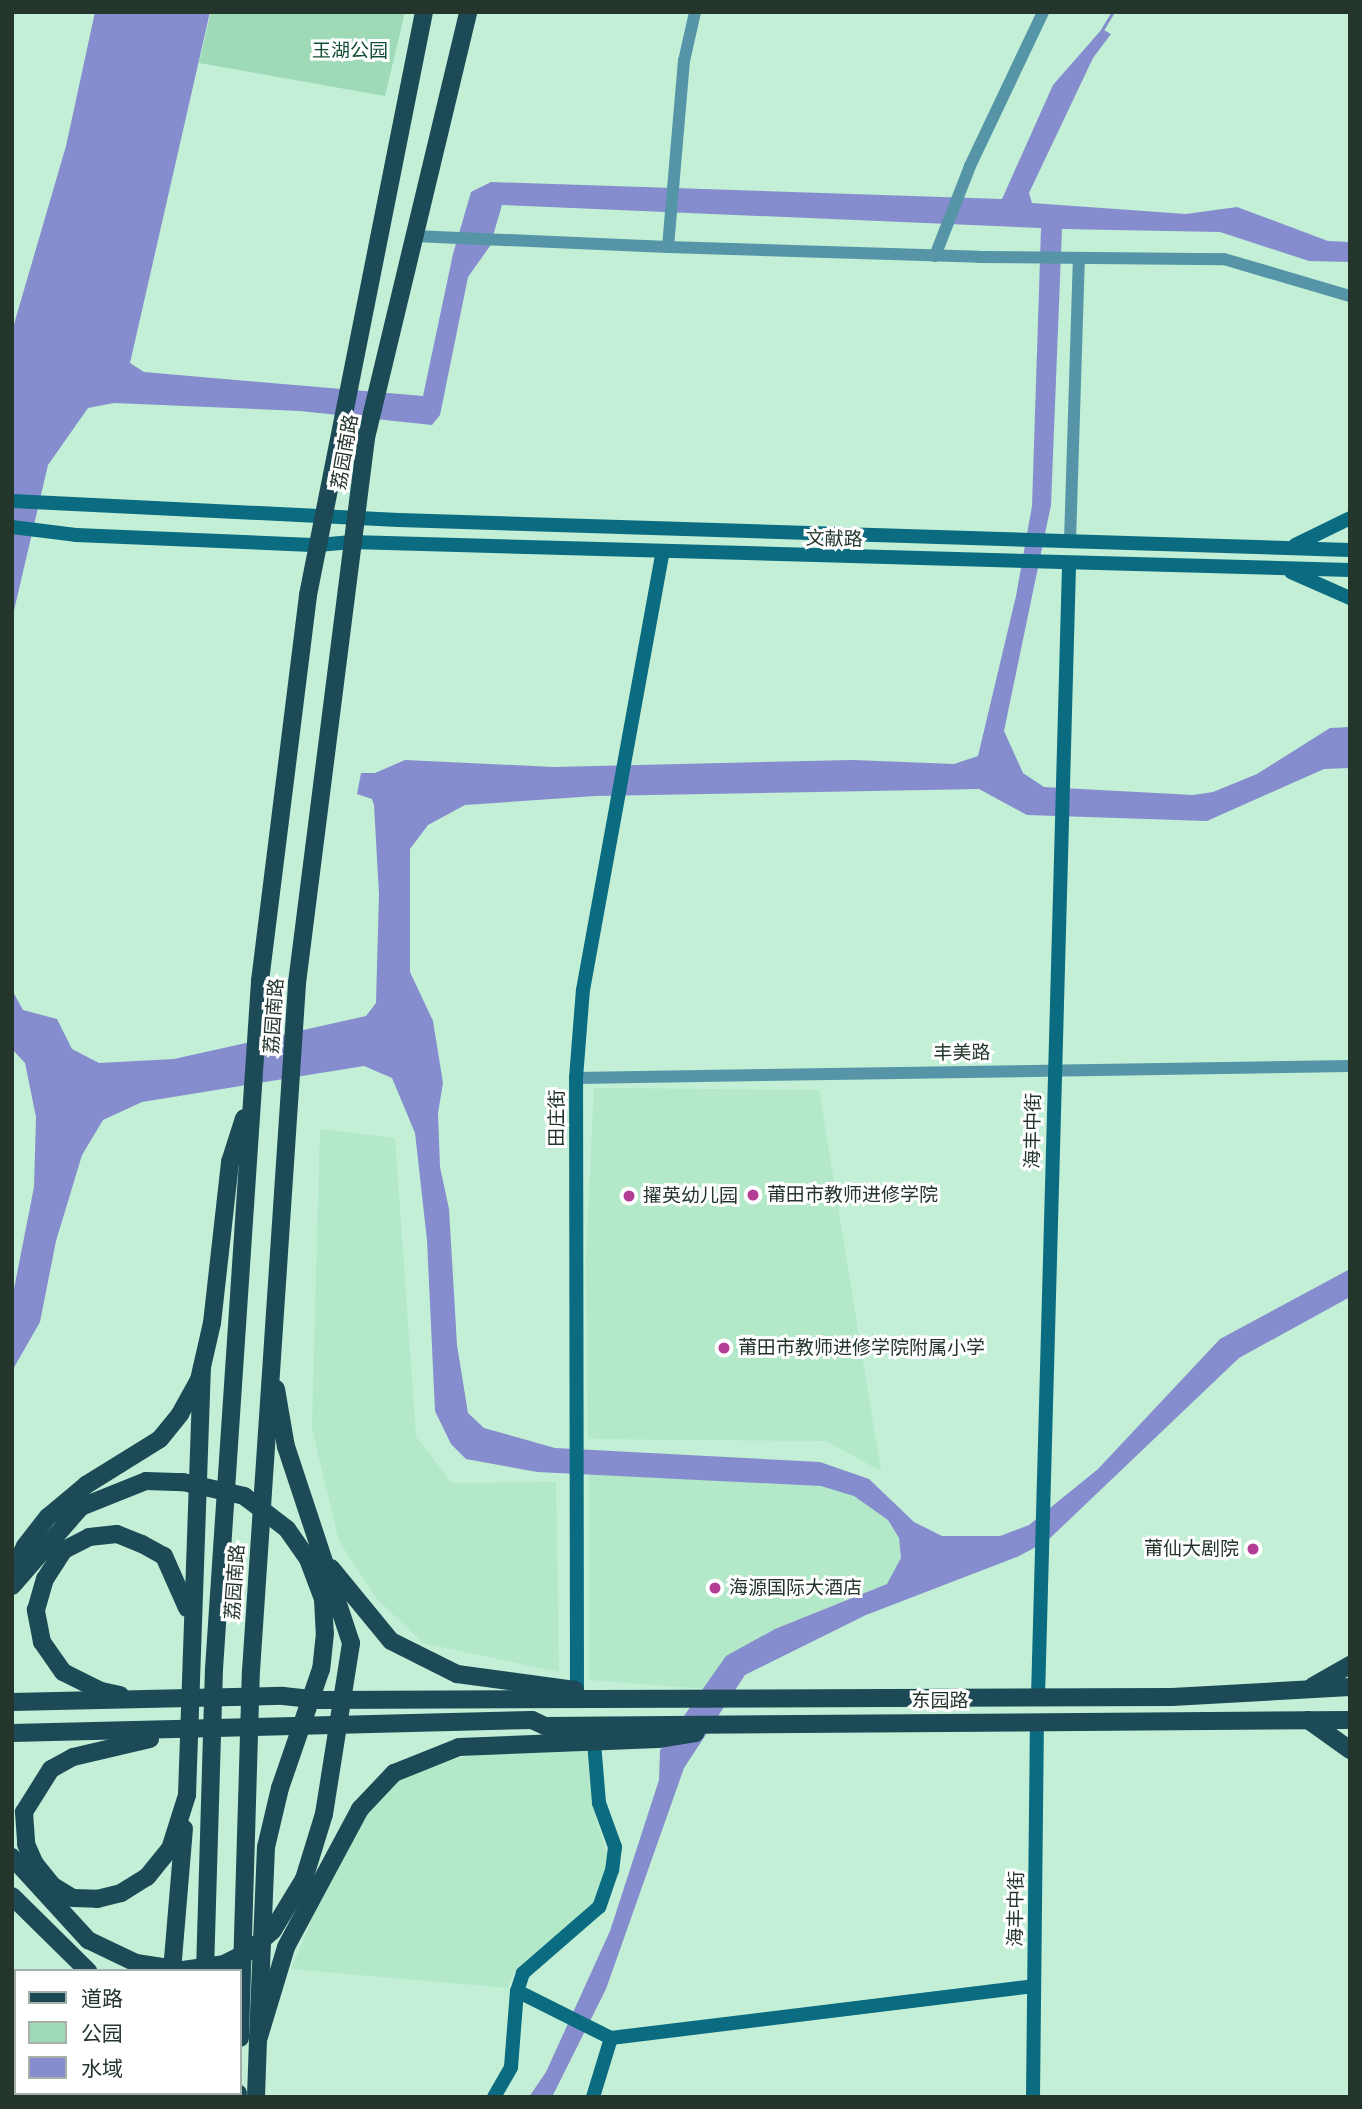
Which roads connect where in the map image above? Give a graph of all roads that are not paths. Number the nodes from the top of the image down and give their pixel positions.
1 (468, 12) edge
2 (695, 12) edge
3 (1043, 12) edge
4 (423, 15) edge
5 (414, 236) junction
6 (668, 243) junction
7 (935, 256) junction
8 (1072, 258) junction
9 (1350, 296) edge
10 (12, 501) edge
11 (323, 516) junction
12 (355, 518) junction
13 (1350, 518) edge
14 (12, 527) edge
15 (1070, 541) junction
16 (352, 542) junction
17 (318, 545) junction
18 (1289, 547) junction
19 (1350, 551) edge
20 (662, 554) junction
21 (1069, 565) junction
22 (1283, 569) junction
23 (1350, 570) edge
24 (1350, 598) edge
25 (1350, 1066) edge
26 (1054, 1070) junction
27 (576, 1078) junction
28 (253, 1092) junction
29 (271, 1361) junction
30 (202, 1367) junction
31 (325, 1561) junction
32 (12, 1572) edge
33 (12, 1586) edge
34 (191, 1620) junction
35 (1350, 1665) edge
36 (457, 1674) junction
37 (1350, 1686) edge
38 (1310, 1688) junction
39 (577, 1690) junction
40 (1038, 1697) junction
41 (669, 1699) junction
42 (151, 1701) junction
43 (12, 1702) edge
44 (1308, 1720) junction
45 (1350, 1720) edge
46 (1037, 1722) junction
47 (754, 1724) junction
48 (186, 1731) junction
49 (12, 1733) edge
50 (594, 1743) junction
51 (459, 1747) junction
52 (1350, 1750) edge
53 (187, 1795) junction
54 (12, 1857) edge
55 (12, 1896) edge
56 (86, 1969) edge
57 (172, 1969) edge
58 (176, 1969) edge
59 (190, 1969) edge
60 (205, 1969) edge
61 (242, 1971) edge
62 (1034, 1986) junction
63 (517, 1991) junction
64 (610, 2037) junction
65 (258, 2040) junction
66 (256, 2097) edge
67 (494, 2097) edge
68 (593, 2097) edge
69 (1033, 2097) edge

1 - 5 main road, 荔园南路
2 - 6 street
3 - 7 street
4 - 11 main road, 荔园南路
5 - 6 street
5 - 12 main road, 荔园南路
6 - 7 street
7 - 8 street
8 - 9 street
8 - 15 street
10 - 11 street
11 - 12 street
11 - 17 main road, 荔园南路
12 - 15 street
12 - 16 main road, 荔园南路
13 - 18 street
14 - 17 street, 文献路
15 - 18 street
16 - 17 street, 文献路
16 - 20 street, 文献路
16 - 29 main road, 荔园南路
17 - 28 main road, 荔园南路
18 - 19 street
20 - 21 street, 文献路
20 - 27 street, 田庄街
21 - 22 street, 文献路
21 - 26 street, 海丰中街
22 - 23 street, 文献路
22 - 24 street
25 - 26 street, 丰美路
26 - 27 street, 丰美路
26 - 40 street, 海丰中街
27 - 39 street, 田庄街
28 - 30 main road
28 - 60 main road, 荔园南路
29 - 31 main road
29 - 61 main road, 荔园南路
30 - 32 main road
30 - 34 main road
31 - 36 main road
31 - 59 main road
33 - 65 main road
34 - 42 main road
34 - 53 main road
35 - 38 main road
36 - 39 main road
36 - 51 main road
37 - 38 main road, 东园路
38 - 40 main road, 东园路
39 - 41 main road
40 - 41 main road, 东园路
41 - 42 main road, 东园路
42 - 43 main road
44 - 45 main road, 东园路
44 - 46 main road, 东园路
44 - 52 main road
46 - 47 main road, 东园路
46 - 62 street, 海丰中街
47 - 48 main road, 东园路
47 - 50 main road
48 - 49 main road
48 - 53 main road
50 - 51 main road
50 - 63 street
51 - 65 main road
53 - 57 main road
54 - 58 main road
55 - 56 main road
62 - 64 street
62 - 69 street, 海丰中街
63 - 64 street
63 - 67 street
64 - 68 street
65 - 66 main road

